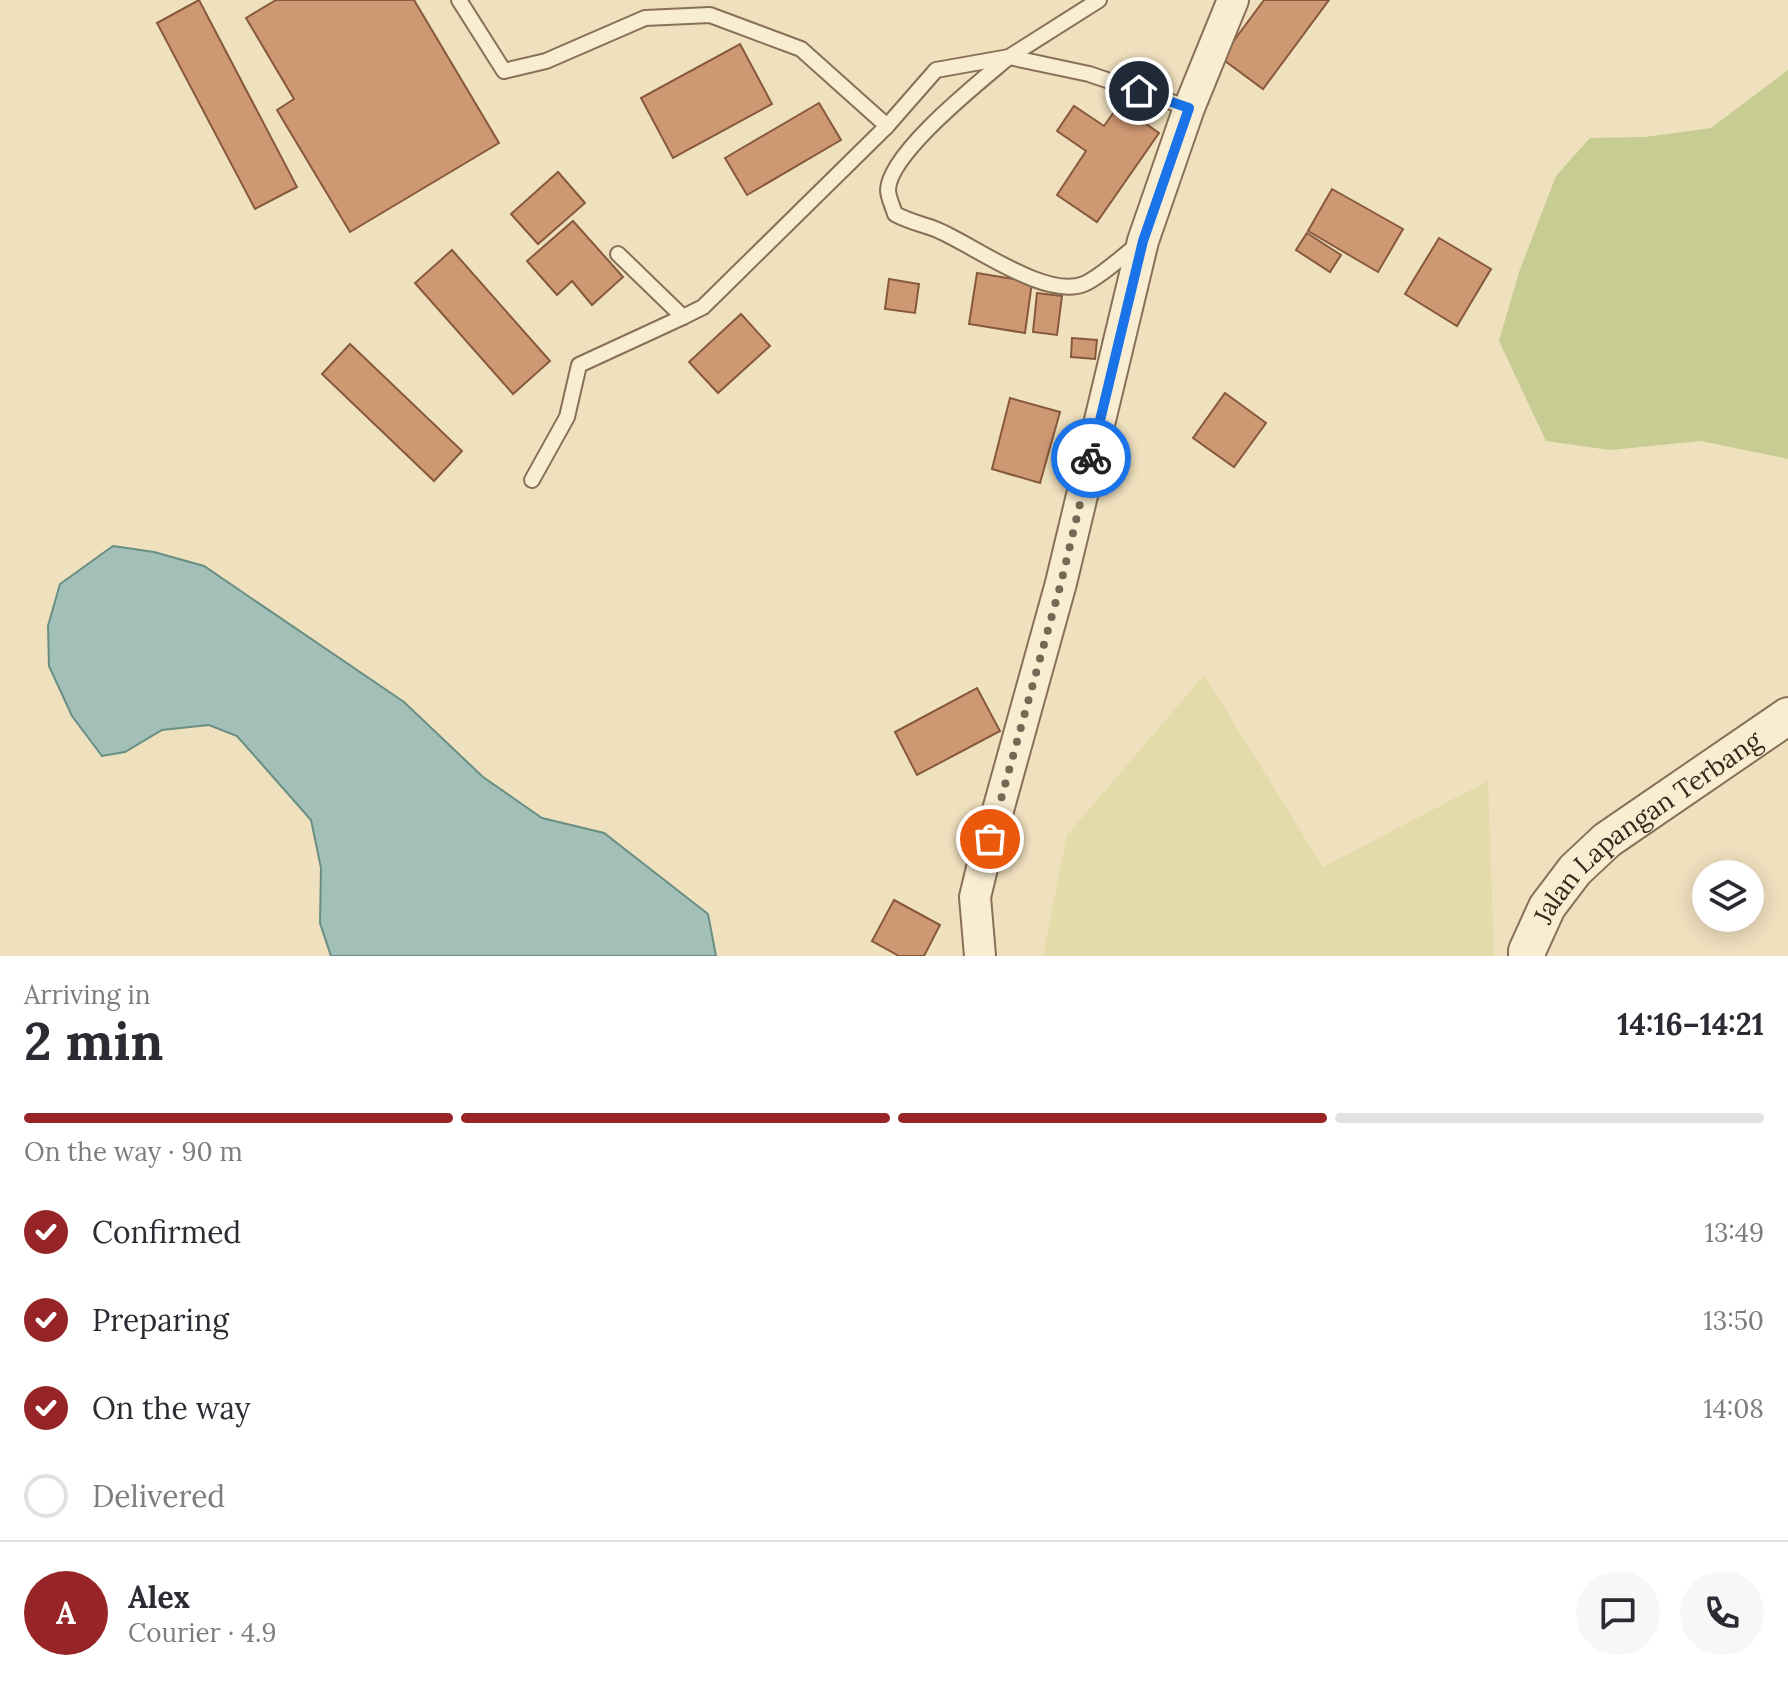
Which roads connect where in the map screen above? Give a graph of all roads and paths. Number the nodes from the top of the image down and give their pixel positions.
1 (459, 0) edge
2 (1099, 0) edge
3 (1233, 0) edge
4 (1009, 57) junction
5 (1189, 108) junction
6 (887, 126) junction
7 (1143, 241) junction
8 (618, 254) dead end
9 (683, 317) junction
10 (532, 480) dead end
11 (1788, 716) edge
12 (980, 956) edge
13 (1527, 956) edge

1 - 6 lane
2 - 4 lane
3 - 5 street
4 - 5 lane
4 - 6 lane
4 - 7 lane
5 - 7 street
6 - 9 lane
7 - 12 street
8 - 9 lane
9 - 10 lane
11 - 13 street, Jalan Lapangan Terbang

